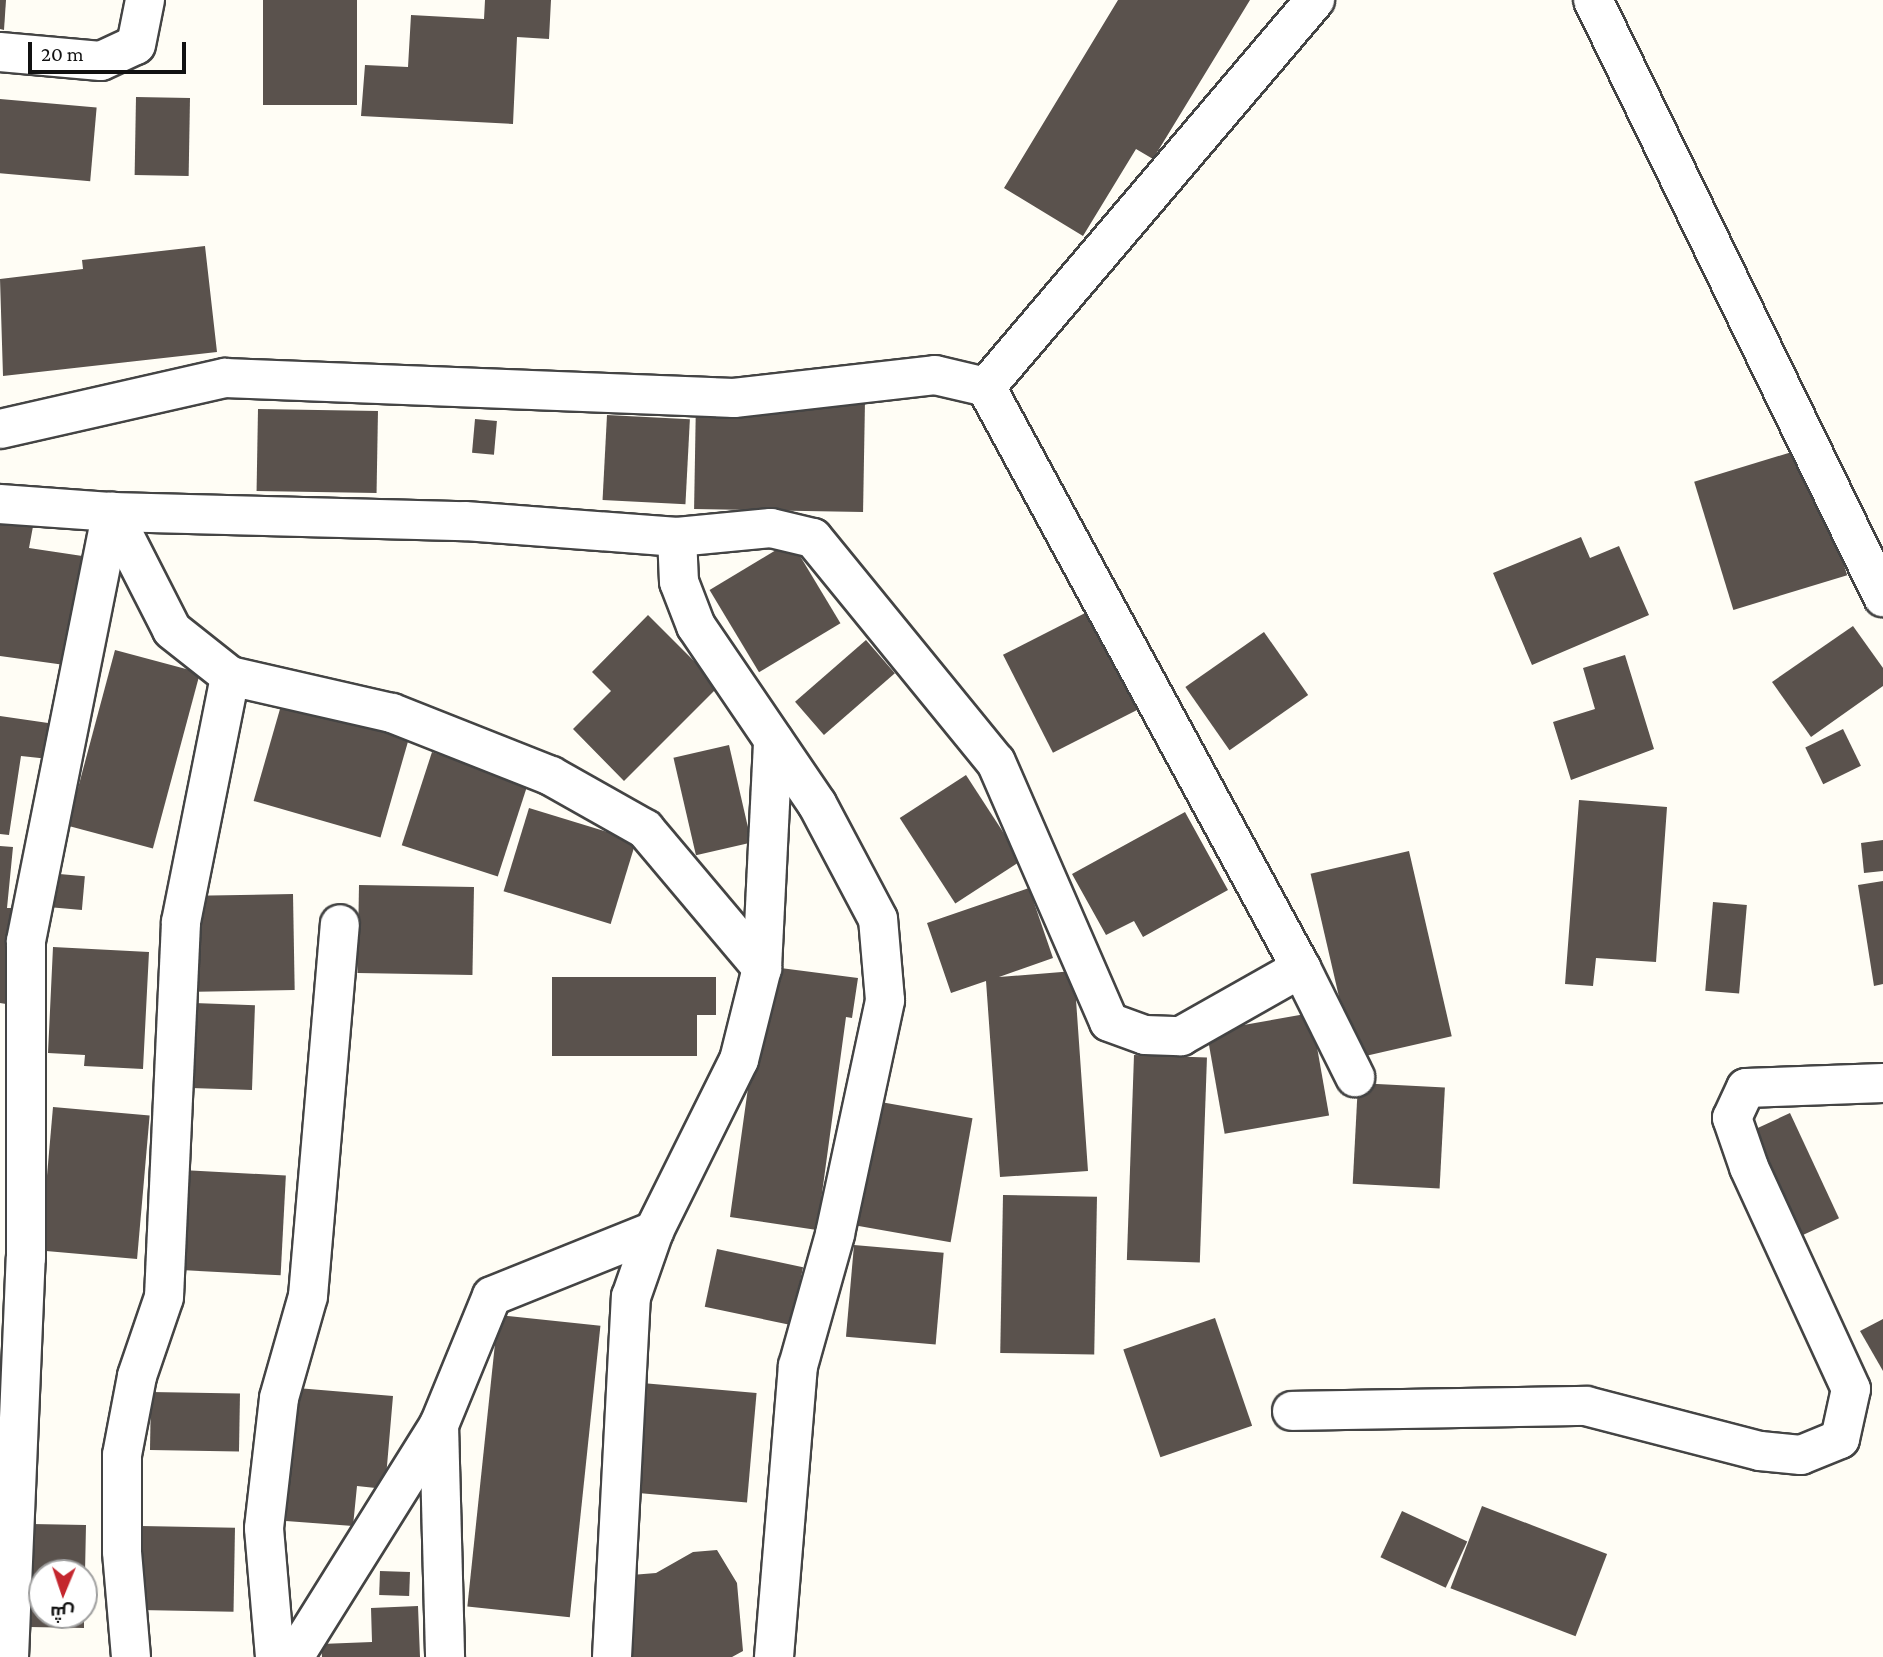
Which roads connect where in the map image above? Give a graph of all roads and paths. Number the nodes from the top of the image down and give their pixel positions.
1 (145, 0) edge
2 (1315, 0) edge
3 (1593, 0) edge
4 (0, 52) edge
5 (986, 387) junction
6 (0, 429) edge
7 (0, 504) edge
8 (112, 512) junction
9 (677, 537) junction
10 (1883, 597) edge
11 (230, 676) junction
12 (773, 740) junction
13 (340, 924) dead end
14 (762, 968) junction
15 (1301, 968) junction
16 (1355, 1077) dead end
17 (1883, 1083) edge
18 (654, 1231) junction
19 (1292, 1410) dead end
20 (439, 1424) junction
21 (9, 1657) edge
22 (131, 1657) edge
23 (275, 1657) edge
24 (294, 1657) edge
25 (445, 1657) edge
26 (612, 1657) edge
27 (774, 1657) edge

1 - 4 street
2 - 5 street
3 - 10 street
5 - 6 street
5 - 15 street
7 - 8 street
8 - 9 street
8 - 11 street
8 - 21 street
9 - 12 street
9 - 15 street
11 - 14 street
11 - 22 street
12 - 14 street
12 - 27 street
13 - 23 street
14 - 18 street
15 - 16 street
17 - 19 street
18 - 20 street
18 - 26 street
20 - 24 street
20 - 25 street

